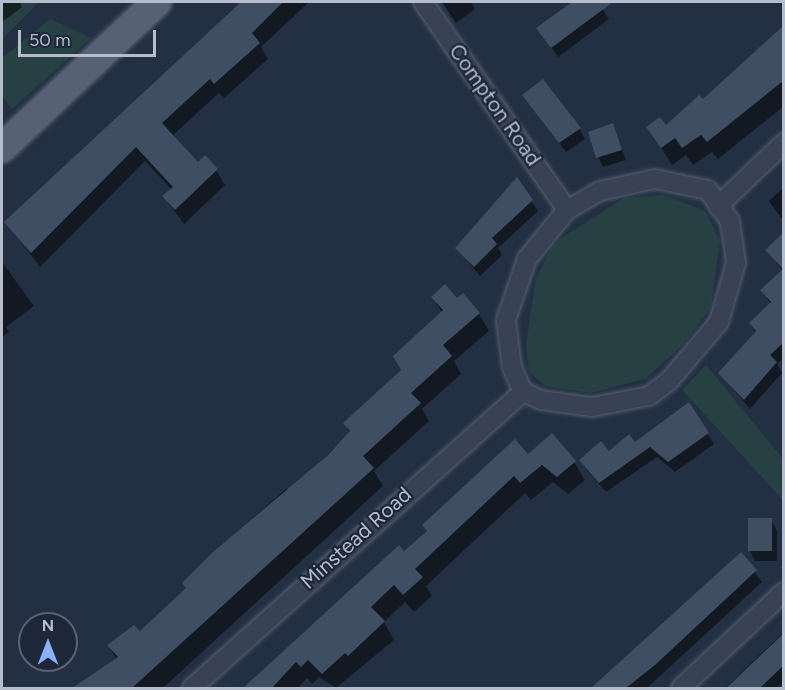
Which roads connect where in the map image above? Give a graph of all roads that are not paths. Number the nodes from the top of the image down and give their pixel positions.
1 (157, 2) edge
2 (423, 2) edge
3 (783, 143) edge
4 (2, 148) edge
5 (718, 206) junction
6 (567, 210) junction
7 (522, 392) junction
8 (783, 592) edge
9 (192, 688) edge
10 (681, 688) edge

1 - 4 main road
2 - 6 street, Compton Road
3 - 5 street
5 - 6 street
5 - 7 street
6 - 7 street
7 - 9 street, Minstead Road
8 - 10 street

